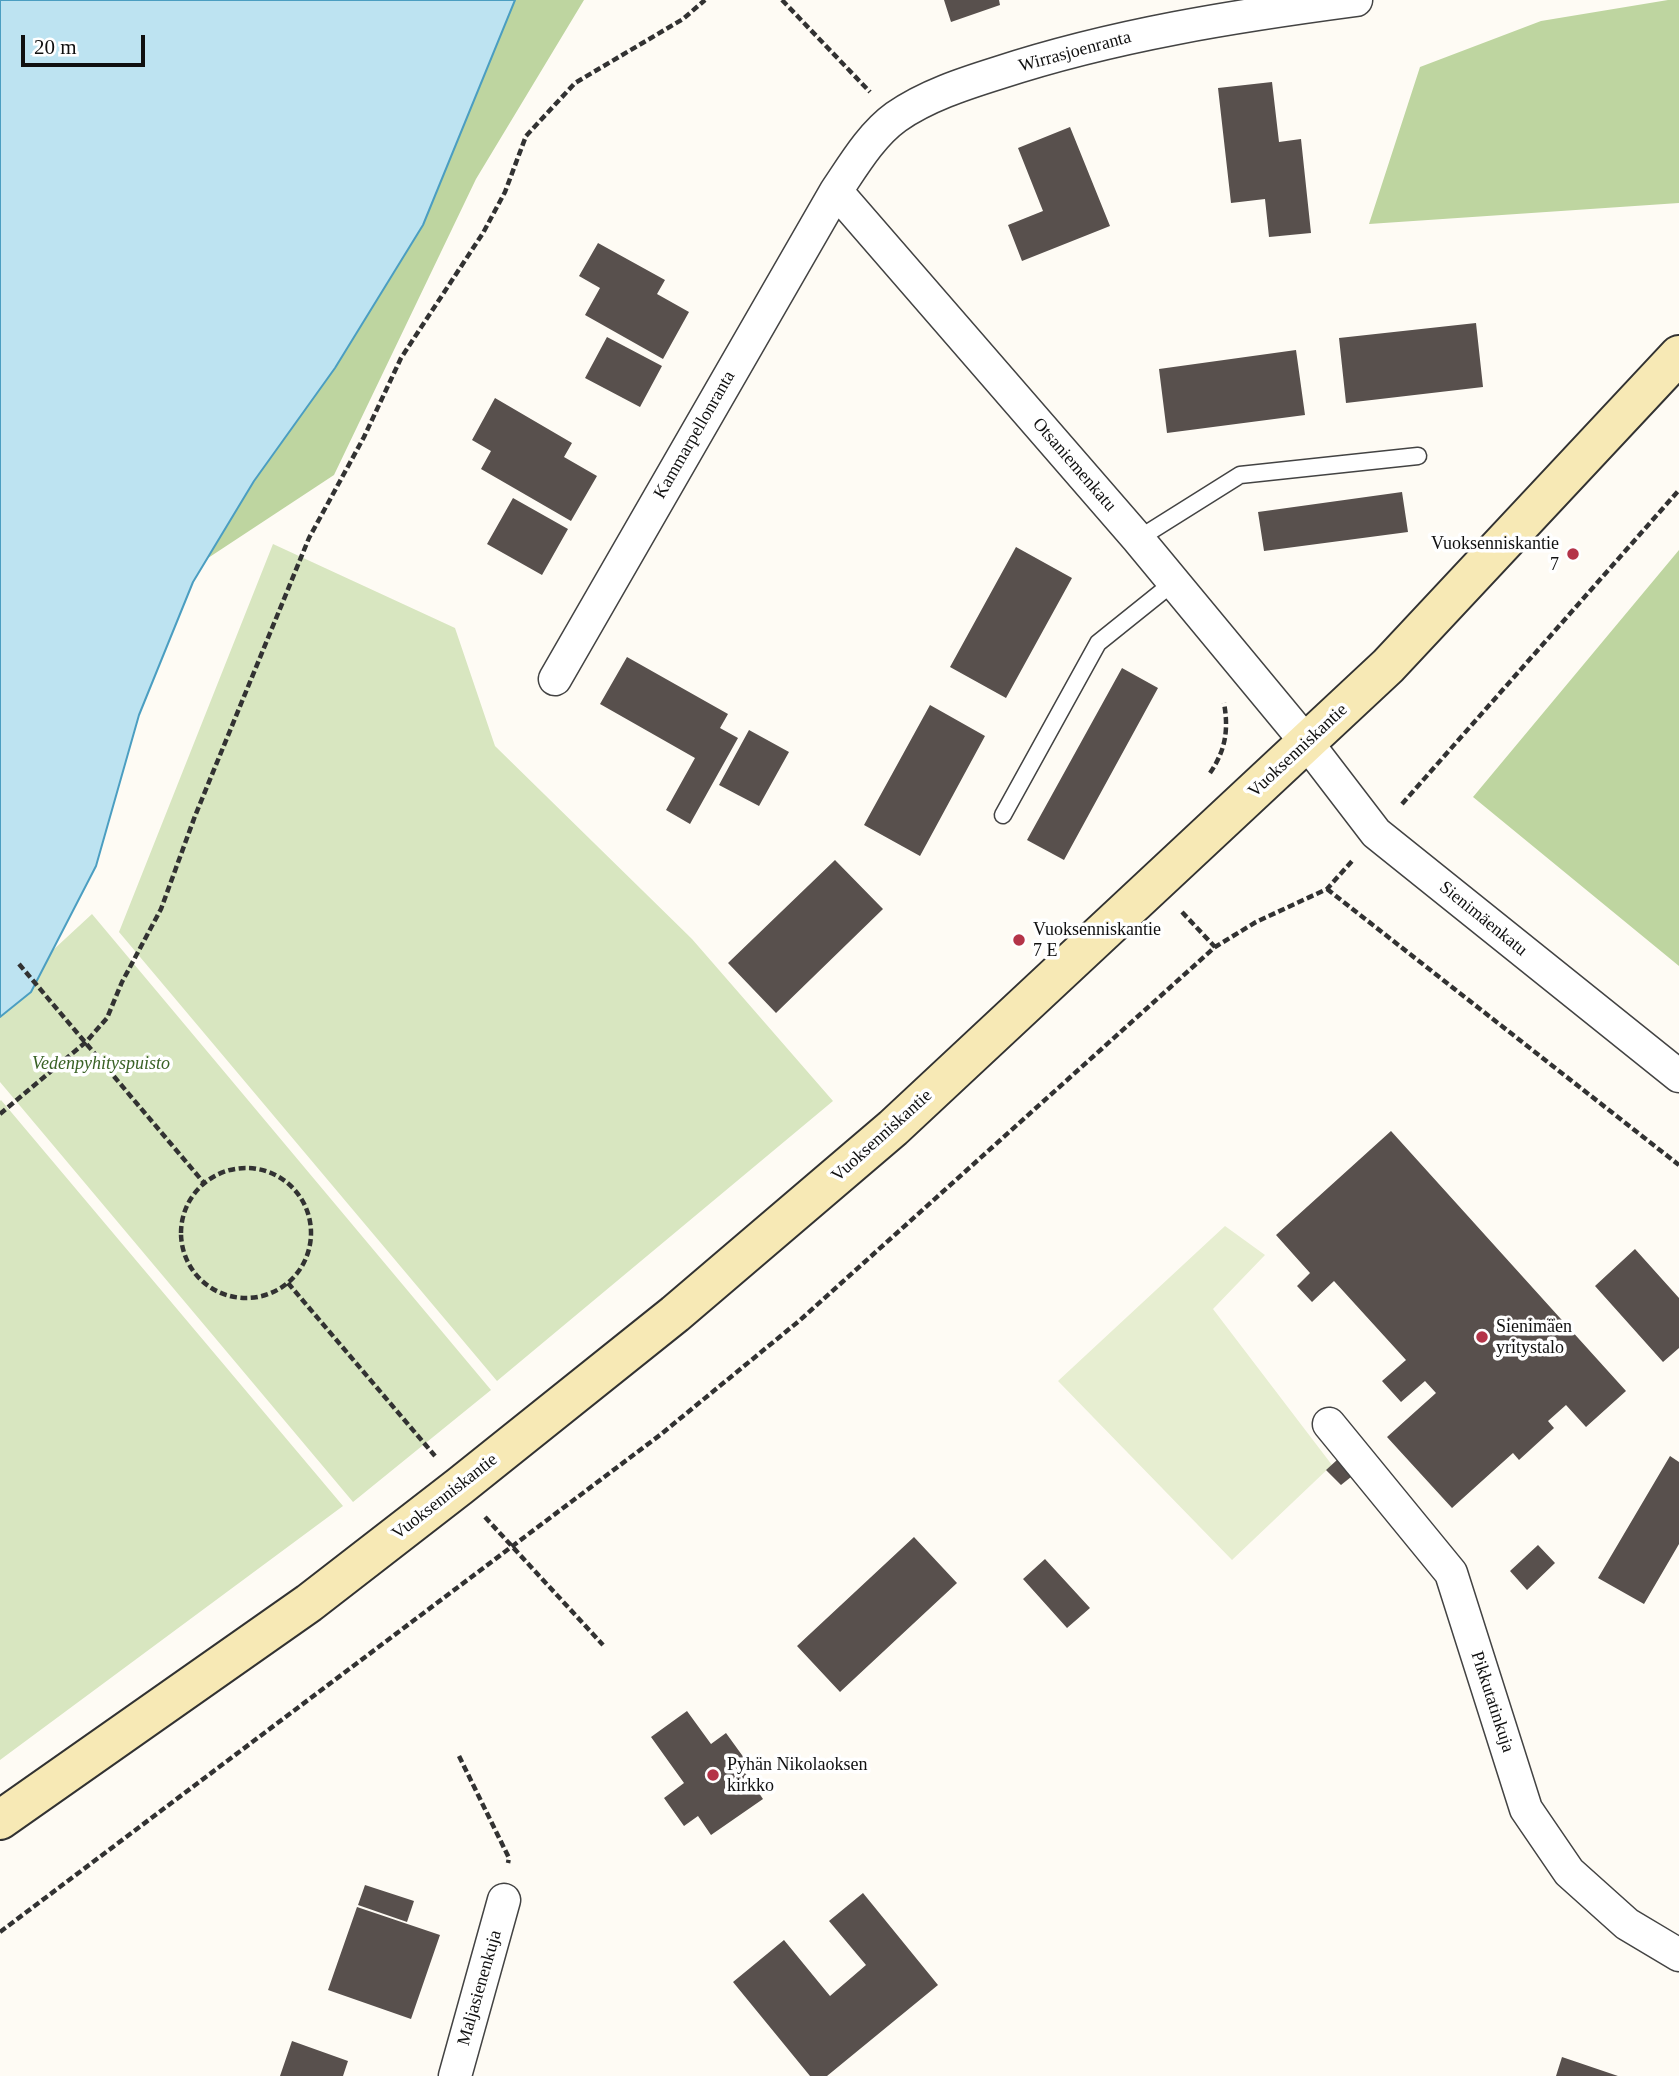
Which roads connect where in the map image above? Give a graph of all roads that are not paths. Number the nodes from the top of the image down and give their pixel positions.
1 (1356, 0) edge
2 (836, 191) junction
3 (1679, 355) edge
4 (1418, 456) dead end
5 (1139, 539) junction
6 (1174, 582) junction
7 (555, 679) dead end
8 (1307, 743) junction
9 (1003, 815) dead end
10 (1679, 1076) edge
11 (1329, 1424) dead end
12 (0, 1820) edge
13 (504, 1900) road end
14 (1679, 1955) edge
15 (455, 2076) edge

1 - 2 street, Wirrasjoenranta
2 - 5 street, Otsaniemenkatu
2 - 7 street, Kammarpellonranta
3 - 8 street, Vuoksenniskantie
4 - 5 lane
5 - 6 street, Otsaniemenkatu
6 - 8 street, Otsaniemenkatu
6 - 9 lane
8 - 10 street, Sienimäenkatu
8 - 12 street, Vuoksenniskantie
11 - 14 street, Pikkutatinkuja
13 - 15 street, Maljasienenkuja

